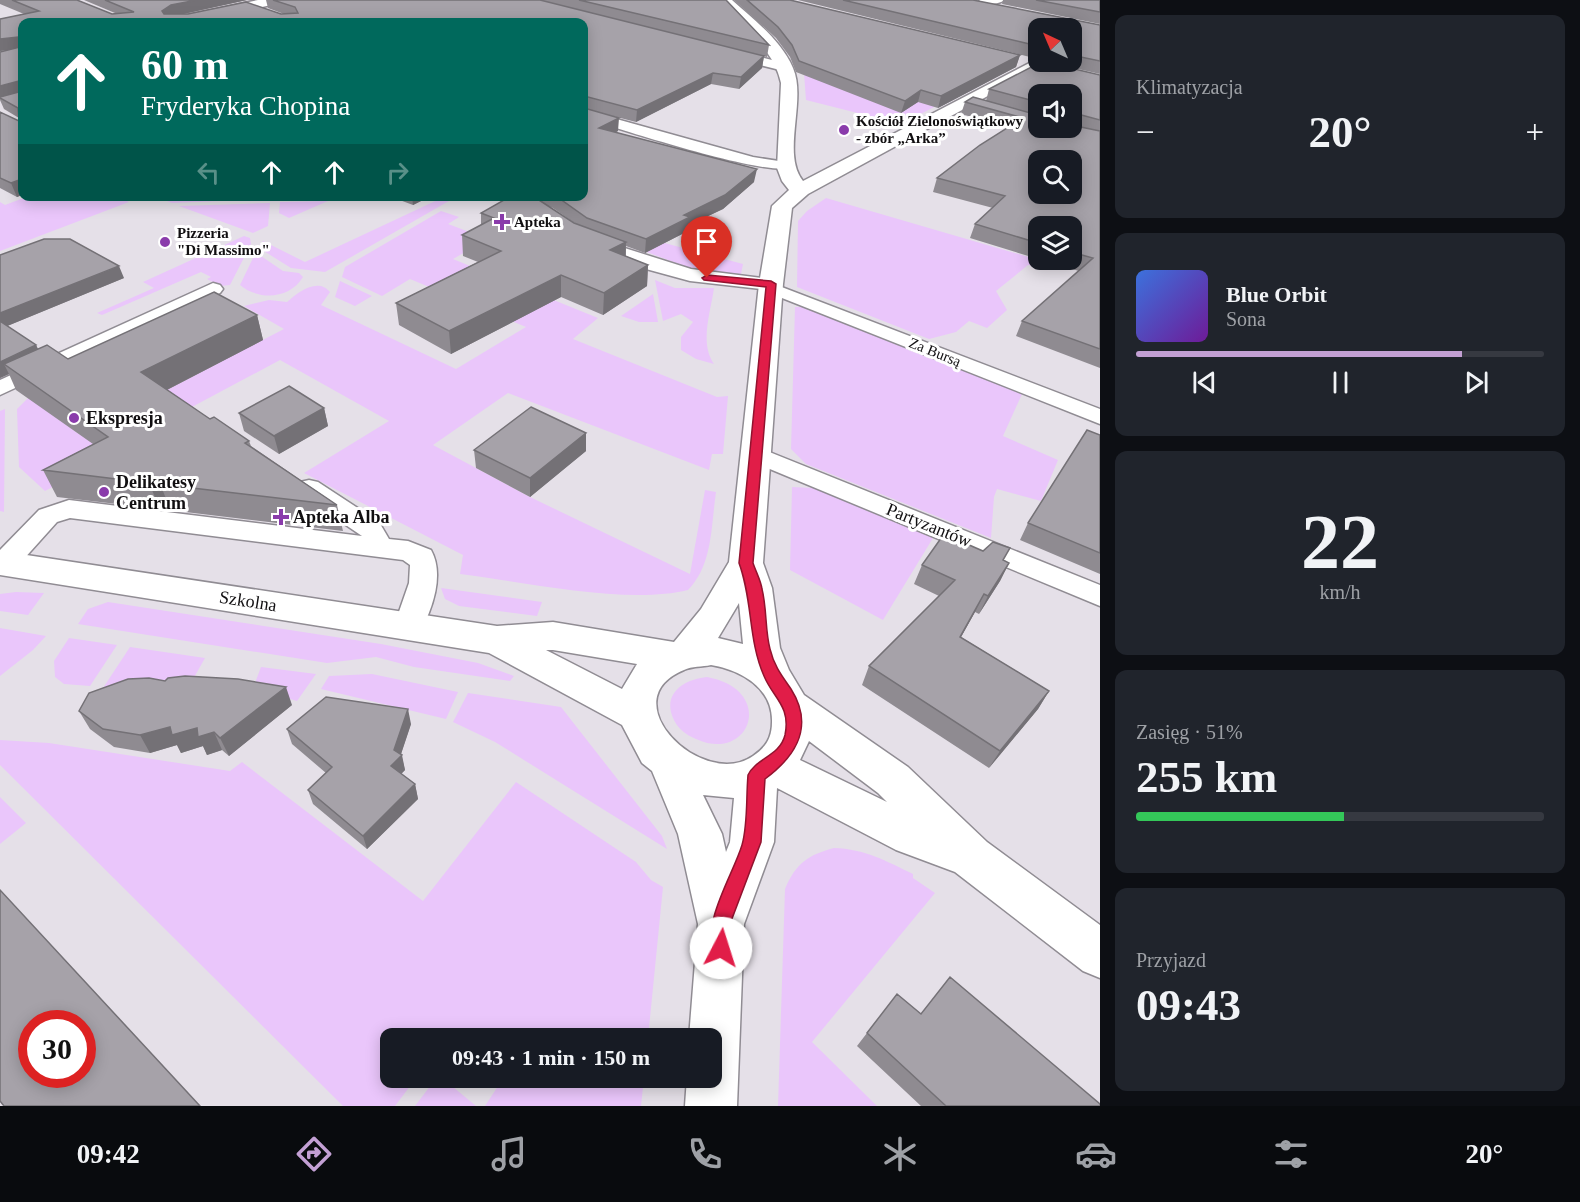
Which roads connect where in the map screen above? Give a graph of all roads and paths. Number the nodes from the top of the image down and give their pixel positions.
1 (276, 0) edge
2 (724, 0) edge
3 (984, 0) edge
4 (967, 3) edge
5 (1003, 6) edge
6 (249, 7) junction
7 (266, 14) edge
8 (194, 18) edge
9 (712, 50) edge
10 (1013, 60) edge
11 (1028, 62) edge
12 (784, 67) junction
13 (1028, 68) edge
14 (967, 102) junction
15 (991, 108) edge
16 (588, 115) edge
17 (786, 166) junction
18 (801, 190) junction
19 (577, 237) edge
20 (771, 287) junction
21 (213, 289) dead end
22 (0, 388) edge
23 (1100, 417) edge
24 (757, 454) junction
25 (287, 473) edge
26 (373, 547) junction
27 (2, 563) edge
28 (746, 563) junction
29 (1100, 596) edge
30 (409, 626) junction
31 (496, 640) junction
32 (679, 654) junction
33 (781, 691) junction
34 (638, 715) junction
35 (668, 762) junction
36 (764, 771) junction
37 (971, 857) junction
38 (721, 924) junction
39 (1100, 954) edge
40 (711, 1106) edge

1 - 6 street
2 - 12 street
3 - 5 lane
4 - 5 street
6 - 7 lane
6 - 8 street
9 - 12 lane
10 - 11 street
12 - 17 street
13 - 14 street
14 - 15 lane
14 - 18 street
16 - 17 lane
17 - 18 street
18 - 20 street
19 - 20 lane, Za Bursą
20 - 23 lane, Za Bursą
20 - 24 street
21 - 22 lane
24 - 28 street
24 - 29 lane, Partyzantów
25 - 26 lane
26 - 27 lane
26 - 30 lane
27 - 30 street, Szkolna
28 - 32 street
28 - 33 street
30 - 31 street, Szkolna
31 - 32 street
31 - 34 street
32 - 33 street
32 - 34 street
33 - 36 street
33 - 37 street
34 - 35 street
35 - 36 street
35 - 38 street
36 - 37 street
36 - 38 street
37 - 39 street
38 - 40 street

